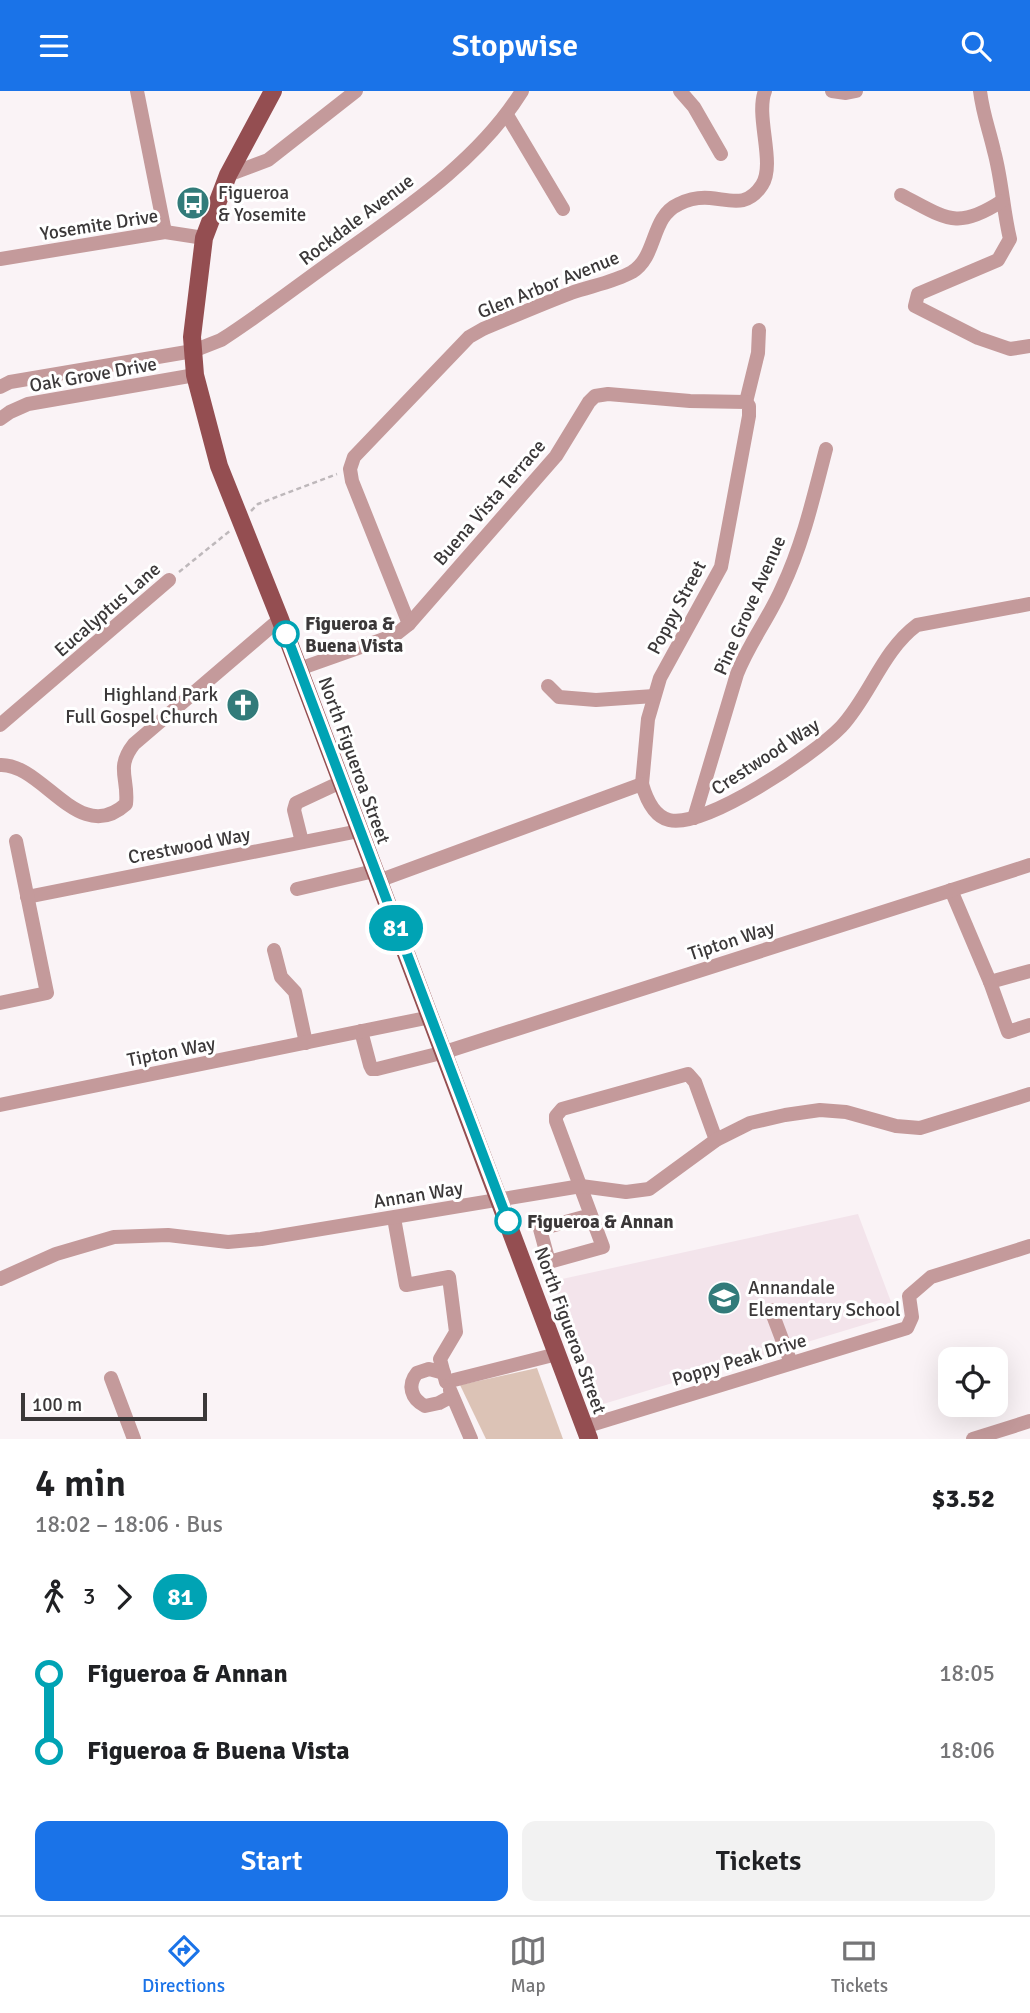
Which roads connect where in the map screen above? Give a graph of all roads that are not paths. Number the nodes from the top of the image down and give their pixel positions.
1 (137, 91) edge
2 (273, 91) edge
3 (356, 91) edge
4 (522, 91) edge
5 (680, 91) edge
6 (765, 91) edge
7 (832, 91) edge
8 (856, 91) edge
9 (980, 91) edge
10 (507, 115) junction
11 (721, 154) dead end
12 (228, 175) junction
13 (901, 195) dead end
14 (1002, 201) junction
15 (563, 209) dead end
16 (165, 232) junction
17 (204, 238) junction
18 (0, 259) edge
19 (759, 330) dead end
20 (1030, 346) edge
21 (192, 351) junction
22 (195, 375) junction
23 (0, 387) edge
24 (748, 404) junction
25 (0, 419) edge
26 (826, 449) dead end
27 (169, 580) road end
28 (1030, 604) edge
29 (280, 619) junction
30 (409, 624) junction
31 (299, 669) junction
32 (548, 686) dead end
33 (654, 696) junction
34 (0, 725) edge
35 (0, 765) edge
36 (341, 782) junction
37 (642, 784) junction
38 (694, 818) junction
39 (359, 831) junction
40 (16, 842) dead end
41 (302, 842) junction
42 (1030, 865) edge
43 (376, 876) junction
44 (297, 889) dead end
45 (951, 890) junction
46 (27, 897) junction
47 (274, 950) dead end
48 (1030, 971) edge
49 (990, 982) junction
50 (0, 1003) edge
51 (431, 1017) junction
52 (1030, 1025) edge
53 (361, 1031) junction
54 (306, 1043) junction
55 (444, 1052) junction
56 (1030, 1094) edge
57 (0, 1105) edge
58 (716, 1139) junction
59 (582, 1186) junction
60 (500, 1201) junction
61 (591, 1215) junction
62 (394, 1218) junction
63 (1030, 1246) edge
64 (0, 1279) edge
65 (771, 1310) dead end
66 (557, 1354) junction
67 (791, 1363) junction
68 (111, 1378) dead end
69 (448, 1384) junction
70 (1030, 1420) edge
71 (587, 1433) edge
72 (134, 1439) edge
73 (471, 1439) edge
74 (973, 1439) edge

1 - 16 street
2 - 12 main road, North Figueroa Street
3 - 12 street
4 - 10 street, Rockdale Avenue
5 - 11 street
6 - 30 street, Glen Arbor Avenue
7 - 8 street
9 - 14 street
10 - 15 street
10 - 21 street, Rockdale Avenue
12 - 17 main road, North Figueroa Street
13 - 14 street
14 - 20 street
16 - 17 street, Yosemite Drive
16 - 18 street, Yosemite Drive
17 - 21 main road, North Figueroa Street
19 - 24 street, Poppy Street
21 - 22 main road, North Figueroa Street
21 - 23 street, Oak Grove Drive
22 - 25 street, Oak Grove Drive
22 - 29 main road, North Figueroa Street
24 - 30 street, Buena Vista Terrace
24 - 33 street, Poppy Street
26 - 38 street, Pine Grove Avenue
27 - 34 street, Eucalyptus Lane
28 - 38 street, Crestwood Way
29 - 31 main road, North Figueroa Street
29 - 35 street
30 - 31 street, Buena Vista Terrace
31 - 36 main road, North Figueroa Street
32 - 33 street
33 - 37 street, Poppy Street
36 - 39 main road, North Figueroa Street
36 - 41 street
37 - 38 street, Crestwood Way
37 - 43 street
39 - 41 street, Crestwood Way
39 - 43 main road, North Figueroa Street
40 - 46 street
41 - 46 street, Crestwood Way
42 - 45 street, Tipton Way
43 - 44 street
43 - 51 main road, North Figueroa Street
45 - 49 street
45 - 55 street, Tipton Way
46 - 50 street
47 - 54 street
48 - 49 street
49 - 52 street
51 - 53 street, Tipton Way
51 - 55 main road, North Figueroa Street
53 - 54 street, Tipton Way
53 - 55 street, Tipton Way
54 - 57 street, Tipton Way
55 - 60 main road, North Figueroa Street
56 - 58 street, Annan Way
58 - 59 street, Annan Way
58 - 59 street
59 - 60 street, Annan Way
59 - 61 street
60 - 62 street, Annan Way
60 - 66 main road, North Figueroa Street
61 - 61 street
62 - 64 street, Annan Way
62 - 69 street
63 - 67 street, Poppy Peak Drive
65 - 67 street
66 - 69 street
66 - 71 main road, North Figueroa Street
67 - 71 street, Poppy Peak Drive
68 - 72 street
69 - 73 street
70 - 74 street

